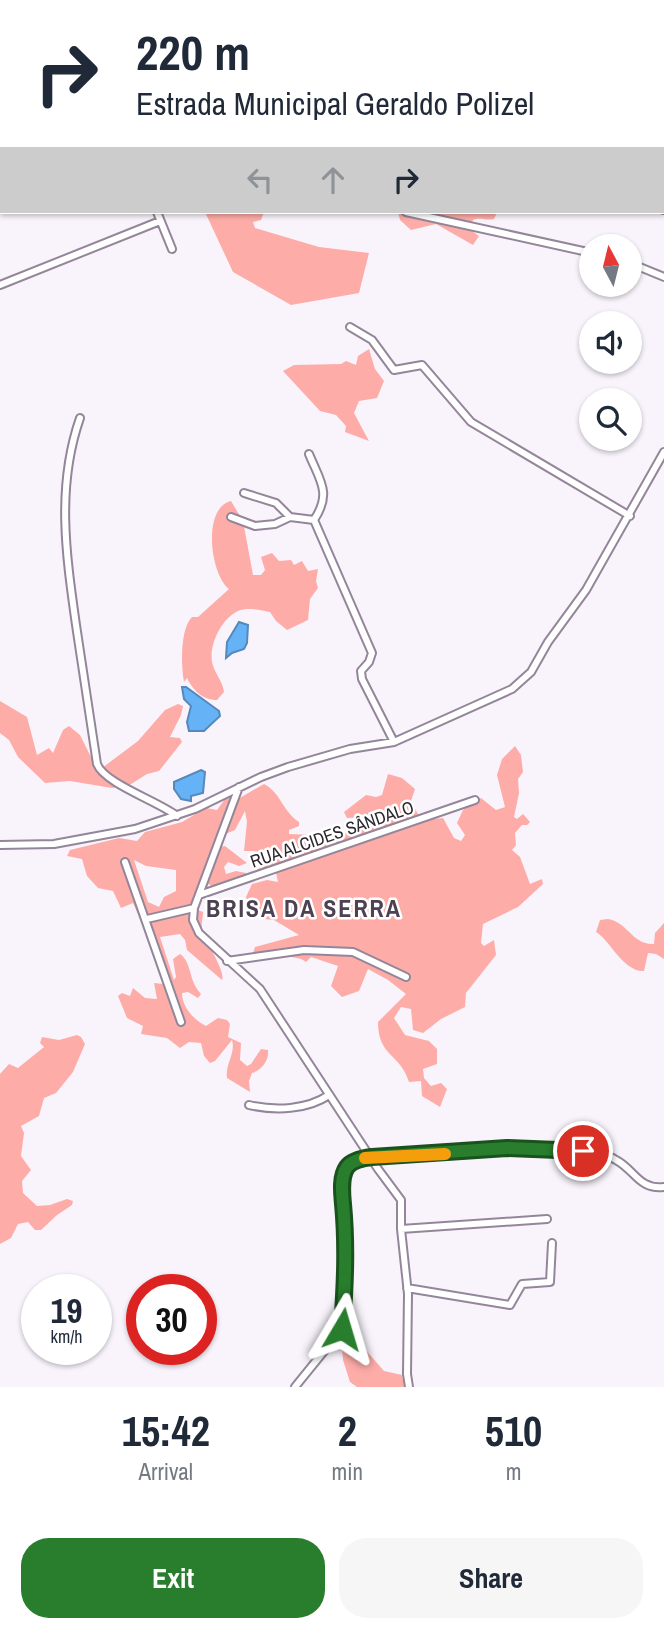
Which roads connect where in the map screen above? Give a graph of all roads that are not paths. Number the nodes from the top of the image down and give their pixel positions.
1 (158, 214) edge
2 (415, 214) edge
3 (160, 221) junction
4 (172, 249) dead end
5 (579, 250) edge
6 (642, 268) edge
7 (664, 278) edge
8 (0, 285) edge
9 (350, 327) dead end
10 (80, 418) dead end
11 (664, 452) edge
12 (309, 454) dead end
13 (244, 493) dead end
14 (630, 516) junction
15 (231, 517) dead end
16 (290, 517) junction
17 (314, 520) junction
18 (394, 742) junction
19 (239, 787) junction
20 (475, 800) dead end
21 (177, 816) junction
22 (0, 845) edge
23 (125, 862) dead end
24 (199, 895) junction
25 (194, 908) junction
26 (147, 919) junction
27 (227, 961) junction
28 (406, 976) dead end
29 (181, 1022) dead end
30 (329, 1096) junction
31 (249, 1105) dead end
32 (372, 1157) junction
33 (664, 1188) edge
34 (547, 1219) dead end
35 (401, 1229) junction
36 (552, 1243) dead end
37 (407, 1288) junction
38 (295, 1387) edge
39 (409, 1387) edge

1 - 3 street
2 - 5 street
3 - 4 street
3 - 8 street
6 - 7 street
9 - 14 street
10 - 21 street
11 - 14 street
12 - 17 street
13 - 16 street
14 - 18 street
15 - 16 street
16 - 17 street
17 - 18 street
18 - 19 street
19 - 21 street
19 - 24 street
20 - 24 street, RUA ALCIDES SÂNDALO
21 - 22 street
23 - 26 street
24 - 25 street
25 - 26 street
25 - 27 street
26 - 29 street
27 - 28 street
27 - 30 street
30 - 31 street
30 - 32 street
32 - 33 street
32 - 35 street
32 - 38 street
34 - 35 street
35 - 37 street
36 - 37 street
37 - 39 street

